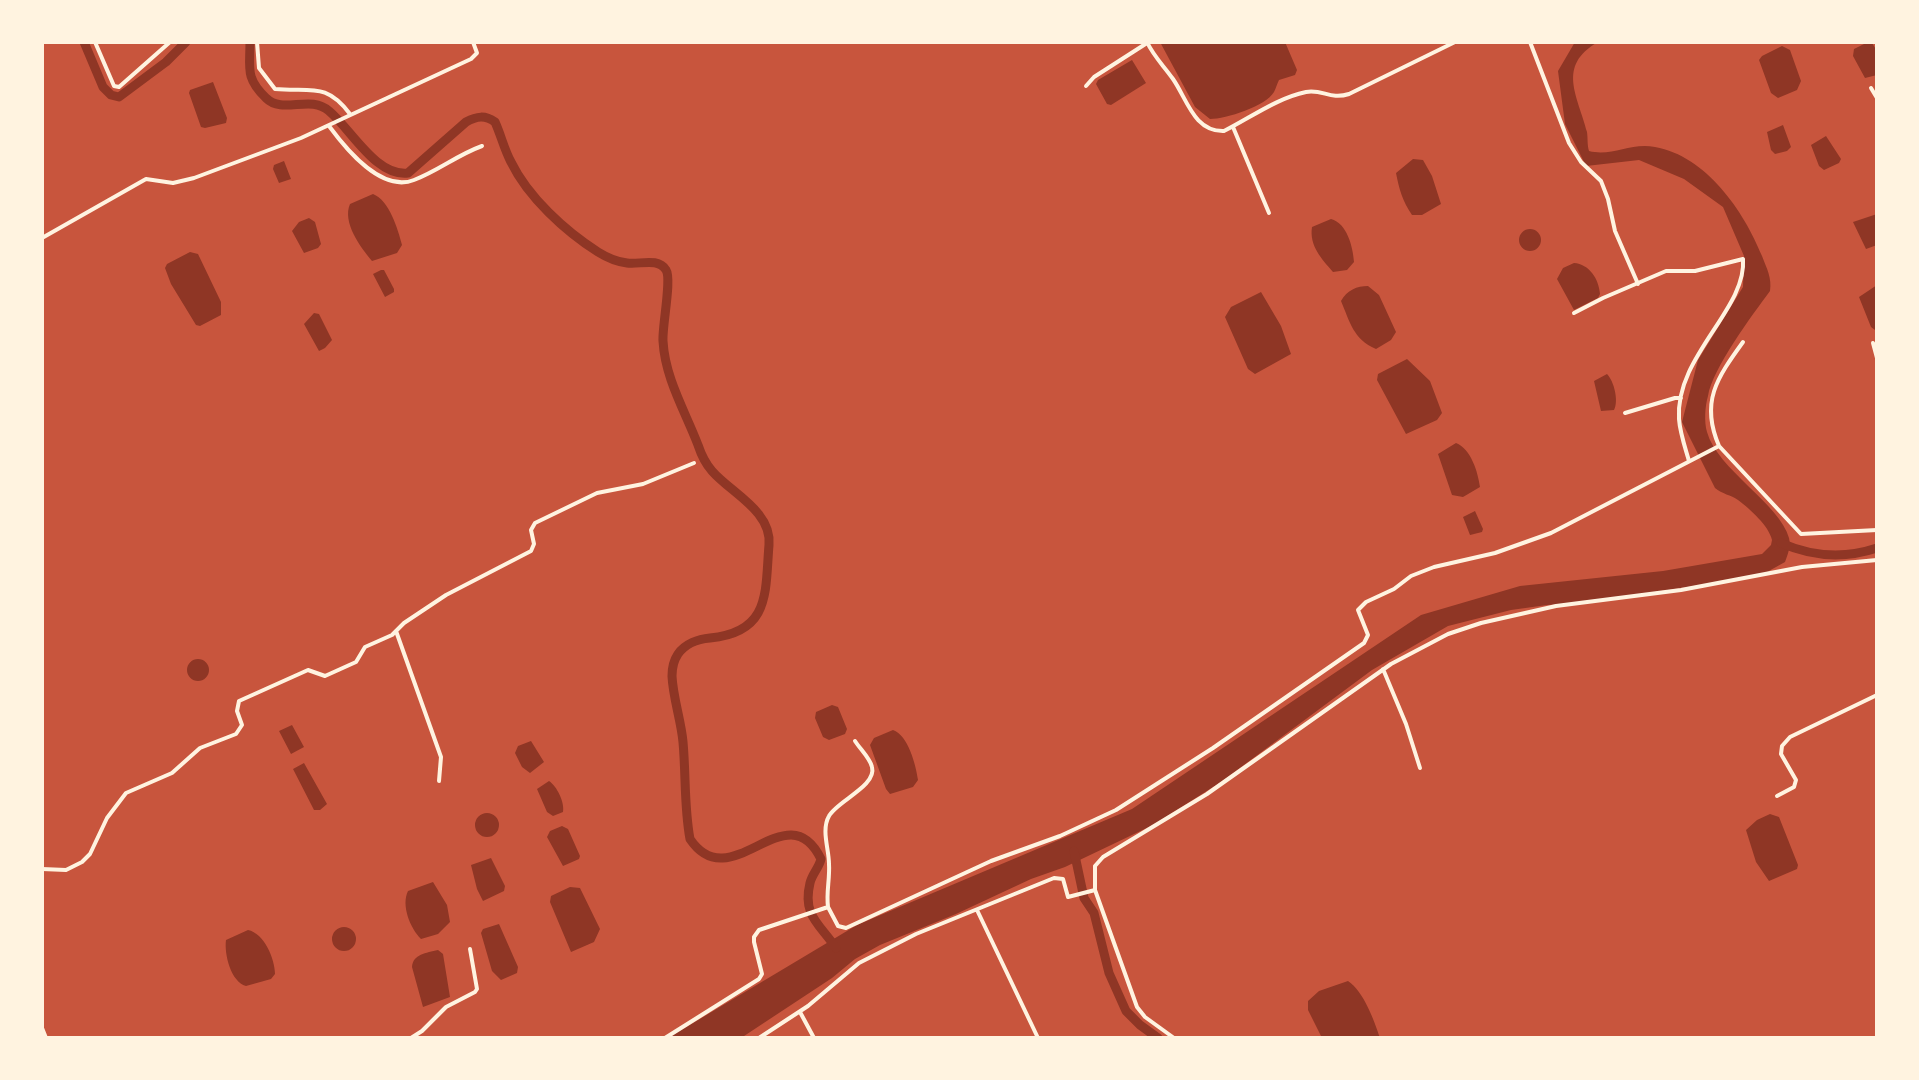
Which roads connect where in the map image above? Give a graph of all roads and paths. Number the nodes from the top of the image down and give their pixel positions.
1 (95, 42) edge
2 (170, 42) edge
3 (257, 42) edge
4 (473, 42) edge
5 (1147, 42) edge
6 (1455, 42) edge
7 (1530, 42) edge
8 (1086, 86) dead end
9 (1871, 88) dead end
10 (1877, 98) edge
11 (348, 116) junction
12 (331, 125) junction
13 (1233, 127) junction
14 (482, 146) dead end
15 (1269, 213) dead end
16 (42, 238) edge
17 (1638, 284) junction
18 (1574, 313) dead end
19 (1743, 342) dead end
20 (1873, 343) dead end
21 (1877, 358) edge
22 (1681, 398) junction
23 (1625, 413) dead end
24 (1716, 447) junction
25 (1691, 460) junction
26 (694, 463) dead end
27 (1877, 530) edge
28 (1877, 560) edge
29 (396, 631) junction
30 (1383, 669) junction
31 (1877, 695) edge
32 (855, 741) dead end
33 (1420, 768) dead end
34 (439, 781) dead end
35 (1777, 796) dead end
36 (42, 869) edge
37 (1093, 890) junction
38 (825, 908) junction
39 (976, 910) junction
40 (470, 949) dead end
41 (800, 1012) junction
42 (42, 1028) edge
43 (46, 1038) edge
44 (411, 1038) edge
45 (665, 1038) edge
46 (759, 1038) edge
47 (814, 1038) edge
48 (1038, 1038) edge
49 (1174, 1038) edge

1 - 2 street
3 - 11 street
4 - 11 street
5 - 8 street
5 - 13 street
6 - 13 street
7 - 17 street
9 - 10 street
11 - 12 street
12 - 14 street
12 - 16 street
13 - 15 street
17 - 18 street
17 - 22 street
19 - 24 street
20 - 21 street
22 - 23 street
22 - 25 street
24 - 25 street
24 - 27 street
25 - 38 street
26 - 29 street
28 - 30 street
29 - 34 street
29 - 36 street
30 - 33 street
30 - 37 street
31 - 35 street
32 - 38 street
37 - 39 street
37 - 49 street
38 - 45 street
39 - 41 street
39 - 48 street
40 - 44 street
41 - 46 street
41 - 47 street
42 - 43 street

